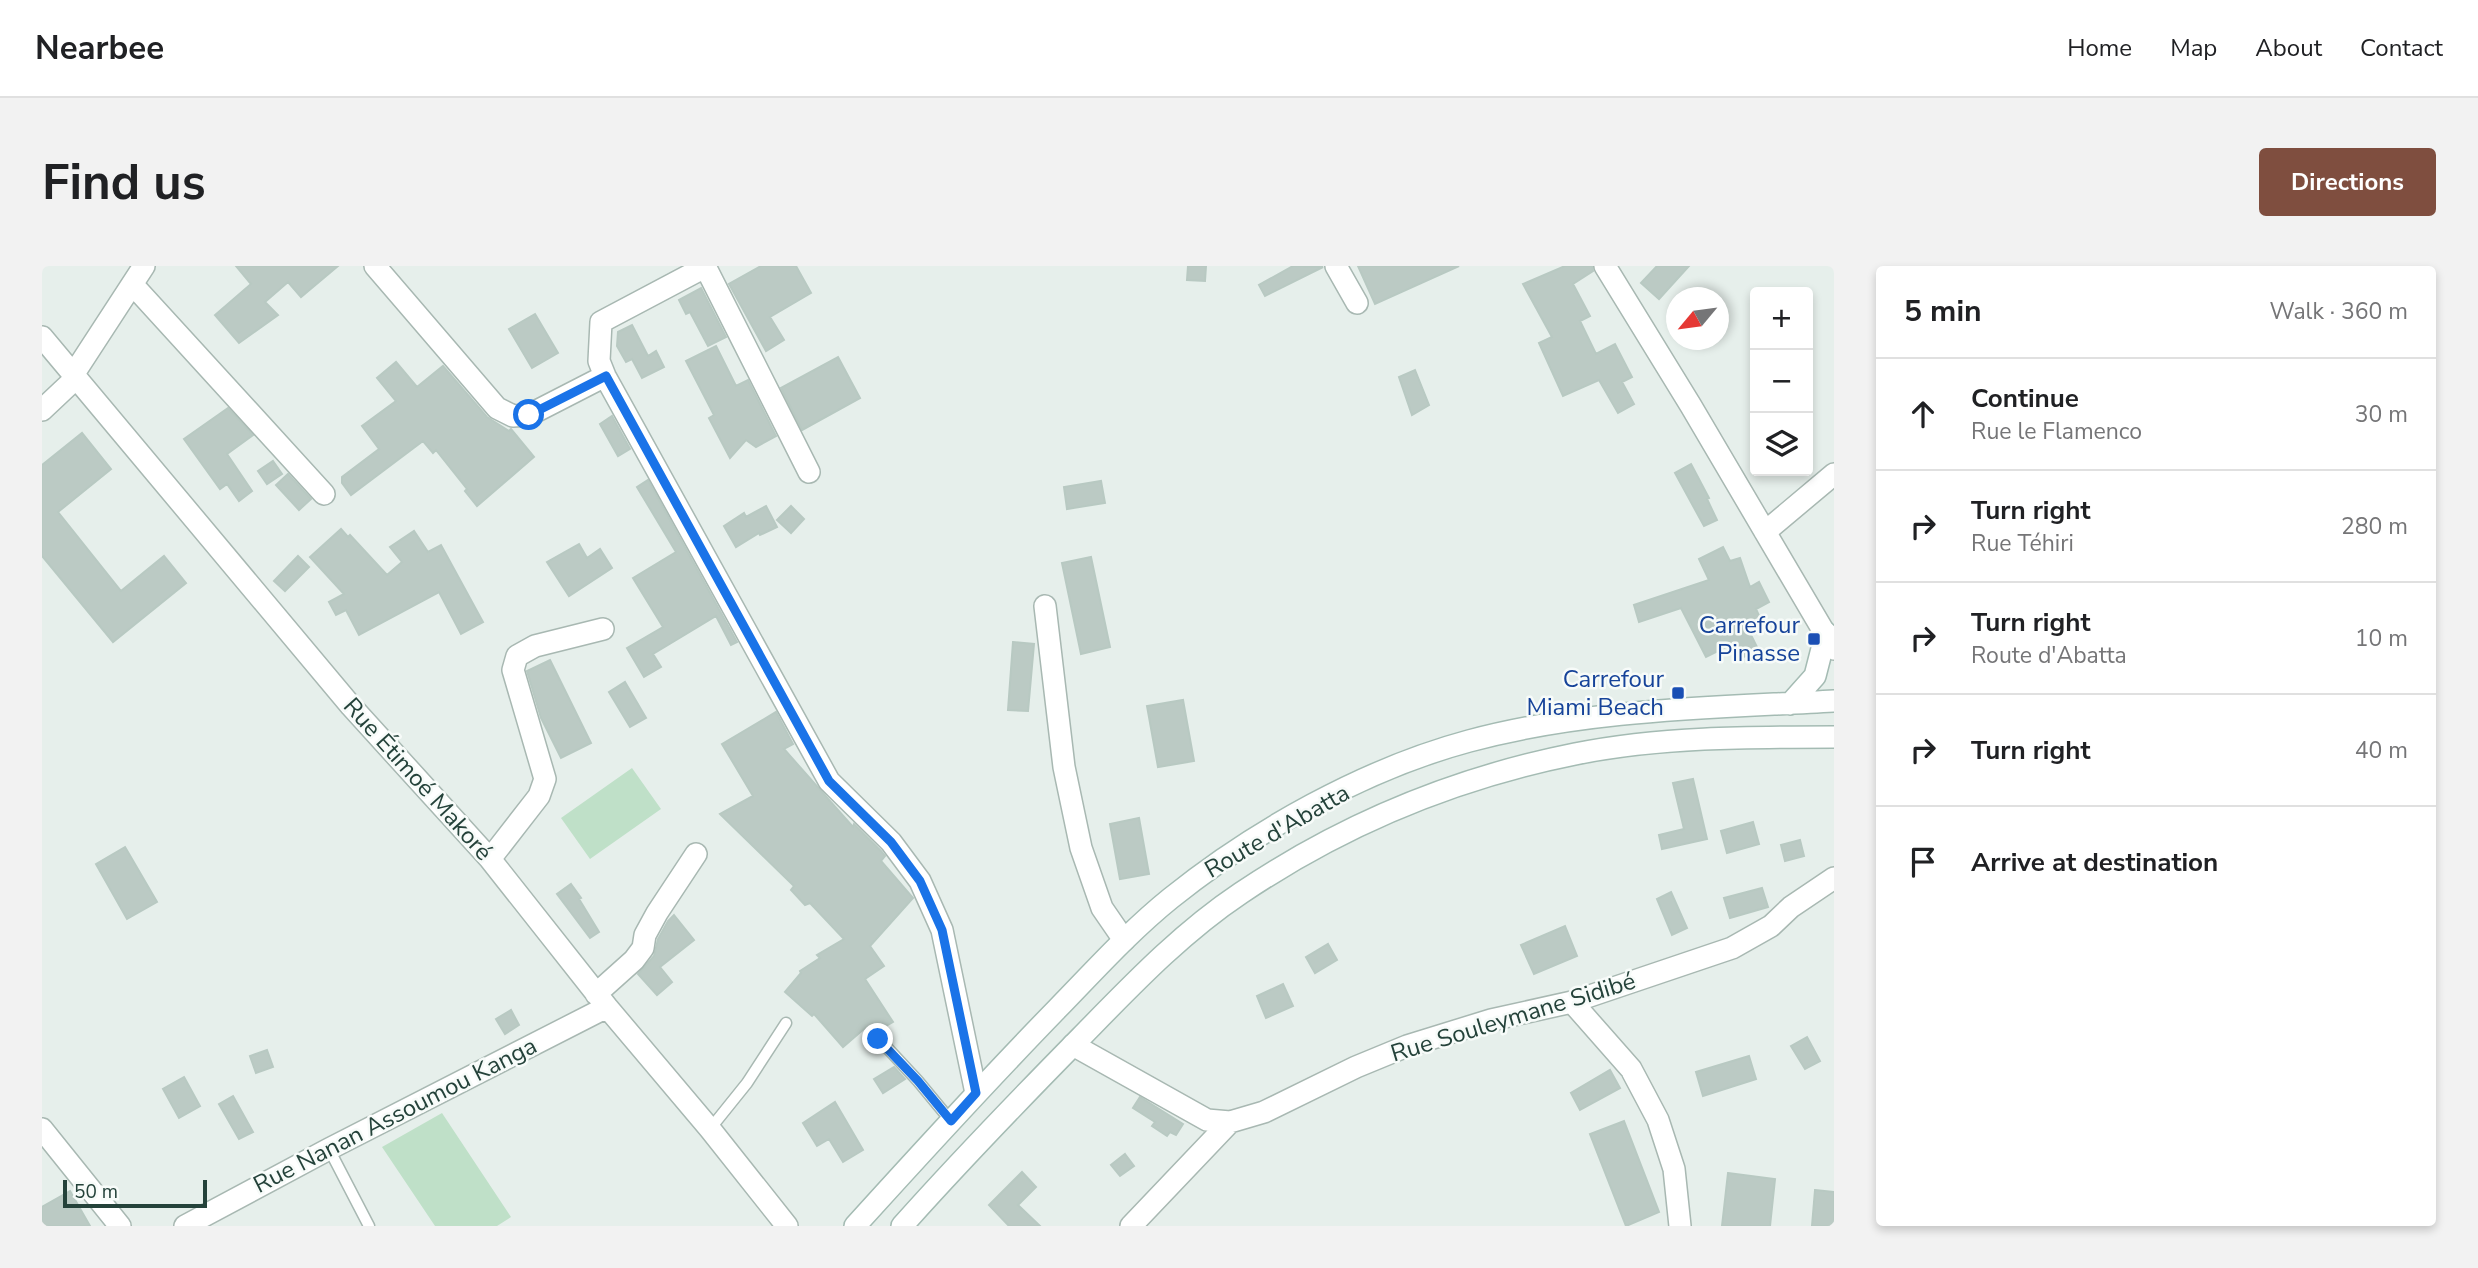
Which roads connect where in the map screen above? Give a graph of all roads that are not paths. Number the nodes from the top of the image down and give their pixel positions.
1 (145, 266) edge
2 (375, 266) edge
3 (706, 266) edge
4 (1336, 266) edge
5 (1605, 266) edge
6 (133, 285) junction
7 (1357, 303) dead end
8 (42, 337) edge
9 (75, 376) junction
10 (606, 376) junction
11 (42, 410) edge
12 (808, 472) dead end
13 (1834, 474) edge
14 (324, 494) dead end
15 (1765, 533) junction
16 (1045, 606) dead end
17 (603, 629) dead end
18 (1830, 641) edge
19 (1834, 701) edge
20 (1790, 704) junction
21 (1834, 737) edge
22 (696, 854) dead end
23 (490, 859) junction
24 (1834, 878) edge
25 (1124, 940) junction
26 (602, 1000) junction
27 (1572, 1003) junction
28 (786, 1023) dead end
29 (878, 1039) dead end
30 (1073, 1045) junction
31 (976, 1093) junction
32 (951, 1121) junction
33 (1230, 1122) junction
34 (42, 1129) edge
35 (710, 1129) junction
36 (329, 1149) junction
37 (120, 1226) edge
38 (185, 1226) edge
39 (369, 1226) edge
40 (787, 1226) edge
41 (855, 1226) edge
42 (902, 1226) edge
43 (1131, 1226) edge
44 (1680, 1226) edge

1 - 6 street
2 - 10 street
3 - 10 street
3 - 12 street
4 - 7 street
5 - 15 street
6 - 9 street
6 - 14 street
8 - 9 street, Rue Étimoé Makoré
9 - 11 street
9 - 23 street, Rue Étimoé Makoré
10 - 31 street
13 - 15 street
15 - 18 street
16 - 25 street
17 - 23 street
18 - 20 street
19 - 20 street, Route d'Abatta
20 - 25 street, Route d'Abatta
21 - 30 street, Route d'Abatta
22 - 26 street, Rue Nanan Assoumou Kanga
23 - 26 street, Rue Étimoé Makoré
24 - 27 street, Rue Souleymane Sidibé
25 - 31 street, Route d'Abatta
26 - 35 street, Rue Étimoé Makoré
26 - 36 street, Rue Nanan Assoumou Kanga
27 - 33 street, Rue Souleymane Sidibé
27 - 44 street
28 - 35 lane
29 - 32 lane
30 - 33 street, Rue Souleymane Sidibé
30 - 42 street, Route d'Abatta
31 - 32 street, Route d'Abatta
32 - 41 street, Route d'Abatta
33 - 43 street
34 - 37 street
35 - 40 street, Rue Étimoé Makoré
36 - 38 street, Rue Nanan Assoumou Kanga
36 - 39 lane

